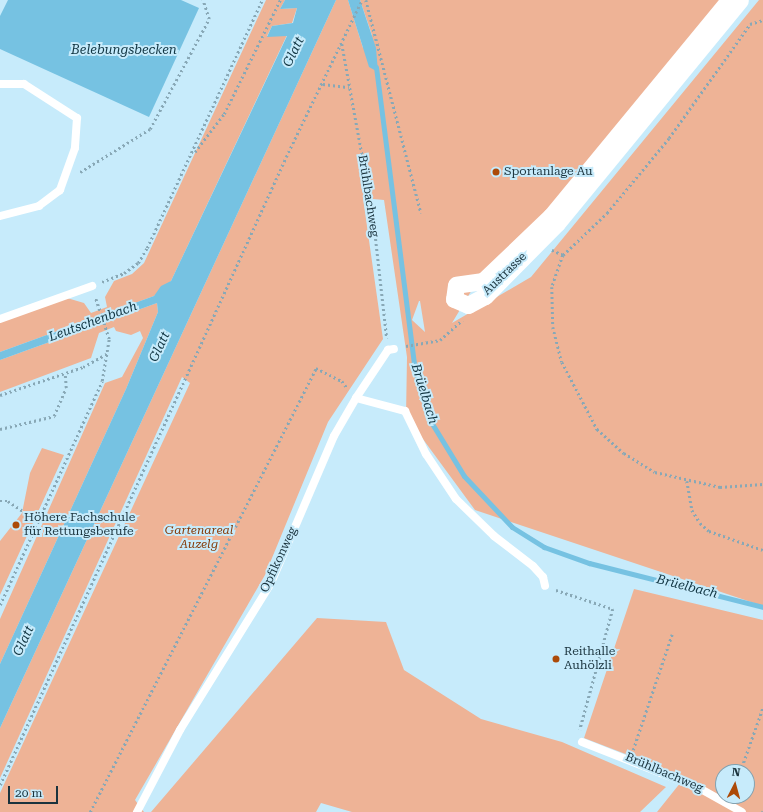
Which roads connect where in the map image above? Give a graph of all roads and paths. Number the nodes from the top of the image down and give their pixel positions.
1 (203, 0) edge
2 (262, 0) edge
3 (280, 0) edge
4 (362, 0) edge
5 (366, 0) edge
6 (729, 0) edge
7 (740, 0) edge
8 (763, 20) edge
9 (342, 43) junction
10 (0, 84) edge
11 (323, 84) junction
12 (349, 88) junction
13 (192, 155) junction
14 (62, 183) junction
15 (421, 213) dead end
16 (0, 216) edge
17 (537, 242) junction
18 (563, 255) junction
19 (92, 286) joint
20 (96, 299) dead end
21 (468, 305) junction
22 (0, 319) edge
23 (391, 349) junction
24 (109, 352) junction
25 (65, 372) junction
26 (0, 395) edge
27 (356, 398) junction
28 (0, 429) edge
29 (687, 481) junction
30 (763, 484) edge
31 (0, 501) edge
32 (39, 522) junction
33 (763, 550) edge
34 (544, 586) joint
35 (0, 605) edge
36 (672, 634) dead end
37 (763, 707) edge
38 (582, 742) joint
39 (630, 758) junction
40 (743, 764) edge
41 (0, 785) edge
42 (90, 812) edge
43 (137, 812) edge
44 (742, 812) edge

1 - 14 path
2 - 13 path
3 - 13 path
4 - 9 path
5 - 15 path
6 - 21 street, Austrasse
7 - 17 street, Austrasse
8 - 18 path
9 - 11 path
9 - 12 path, Brühlbachweg
10 - 14 lane
11 - 12 path
11 - 41 path
12 - 23 path, Brühlbachweg
13 - 19 path
14 - 16 lane
17 - 18 path
17 - 21 street, Austrasse
18 - 29 path
19 - 22 lane
20 - 24 path
21 - 23 path
23 - 27 lane, Opfikonweg
24 - 25 path
24 - 32 path
25 - 26 path
25 - 28 path
27 - 34 lane
27 - 42 path
27 - 43 lane, Opfikonweg
29 - 30 path
29 - 33 path
31 - 32 path
32 - 35 path
34 - 38 path
36 - 39 path
37 - 40 path
38 - 39 lane, Brühlbachweg
39 - 44 lane, Brühlbachweg

